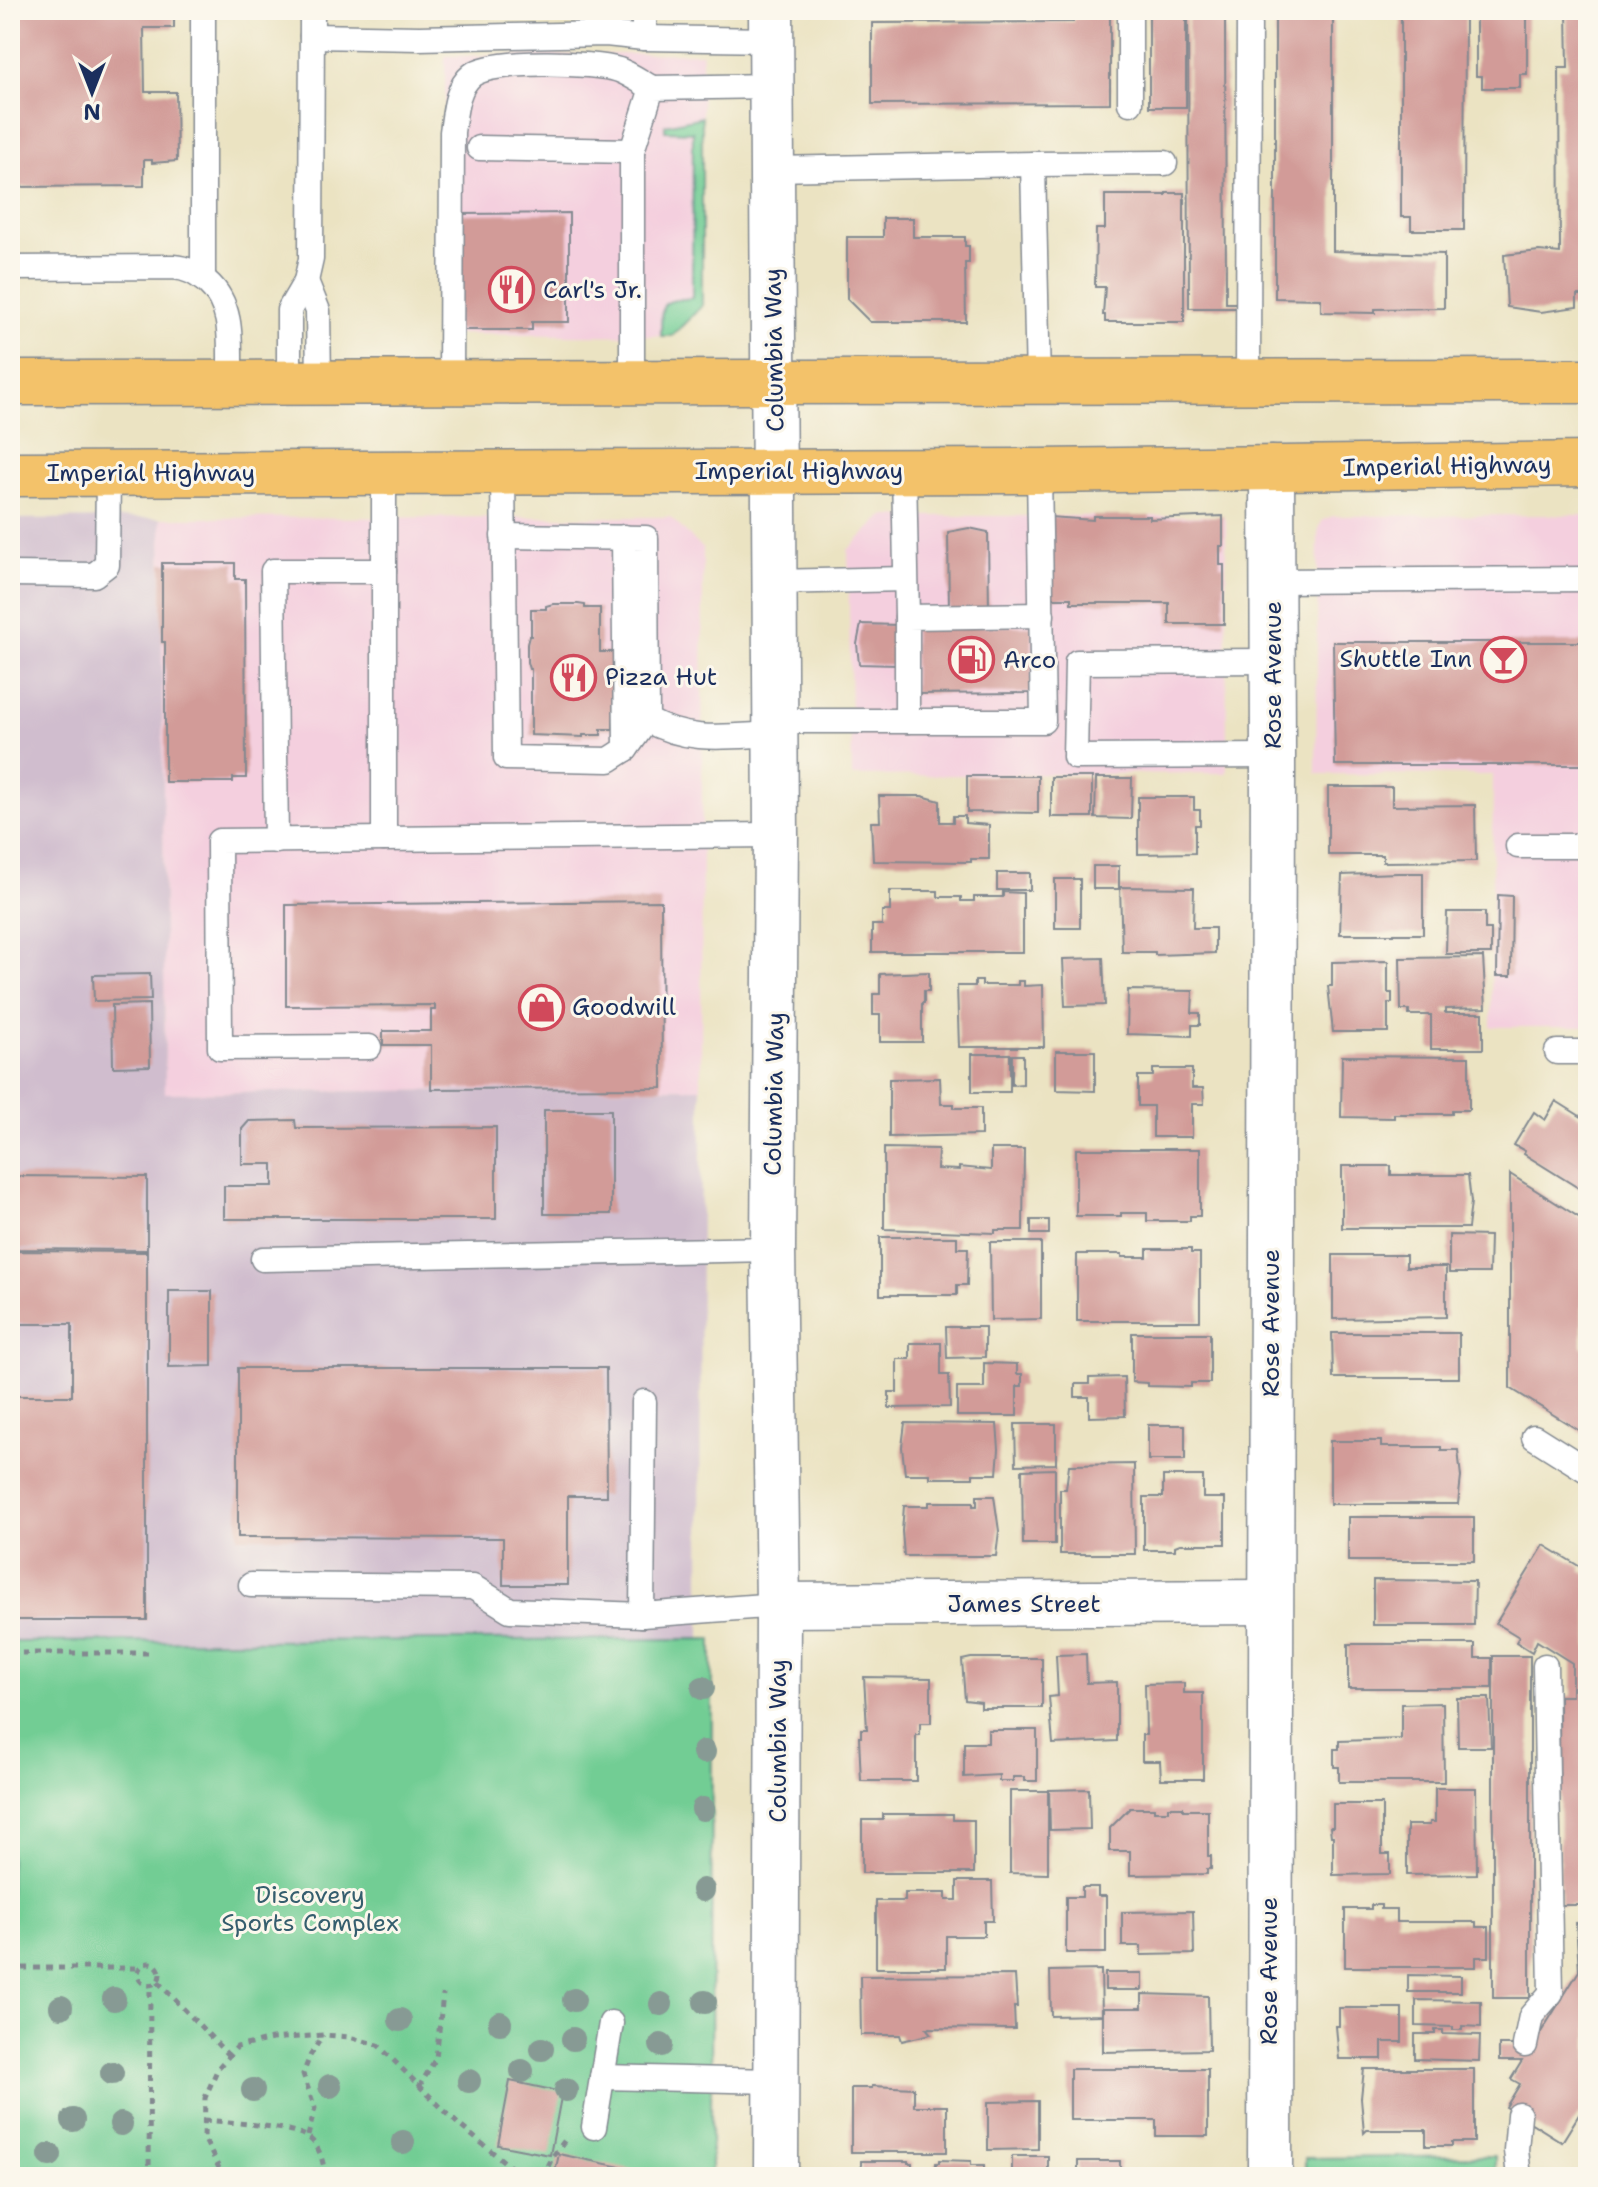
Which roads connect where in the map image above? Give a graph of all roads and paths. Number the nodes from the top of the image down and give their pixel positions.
1 (203, 10) edge
2 (312, 10) edge
3 (644, 10) edge
4 (1130, 10) edge
5 (1249, 10) edge
6 (771, 25) edge
7 (312, 36) junction
8 (644, 38) junction
9 (771, 86) junction
10 (652, 88) junction
11 (1130, 103) dead end
12 (479, 148) dead end
13 (632, 151) junction
14 (1165, 163) dead end
15 (1033, 164) junction
16 (773, 169) junction
17 (10, 268) edge
18 (203, 279) junction
19 (1588, 381) edge
20 (774, 382) junction
21 (1038, 382) junction
22 (1248, 382) junction
23 (10, 383) edge
24 (230, 383) junction
25 (304, 383) junction
26 (451, 383) junction
27 (632, 383) junction
28 (1588, 464) edge
29 (1272, 468) junction
30 (904, 470) junction
31 (775, 471) junction
32 (1039, 471) junction
33 (384, 472) junction
34 (503, 472) junction
35 (10, 474) edge
36 (108, 474) junction
37 (503, 536) junction
38 (624, 537) junction
39 (384, 571) junction
40 (10, 574) edge
41 (905, 579) junction
42 (1588, 579) edge
43 (1272, 581) junction
44 (775, 582) junction
45 (1042, 615) junction
46 (907, 617) junction
47 (1273, 661) junction
48 (647, 720) junction
49 (907, 721) junction
50 (775, 728) junction
51 (626, 749) junction
52 (1273, 756) junction
53 (776, 835) junction
54 (384, 839) junction
55 (276, 841) junction
56 (1518, 846) dead end
57 (1588, 846) edge
58 (369, 1047) dead end
59 (1557, 1052) dead end
60 (1588, 1052) edge
61 (773, 1249) junction
62 (263, 1259) dead end
63 (644, 1402) dead end
64 (1534, 1437) dead end
65 (1588, 1471) edge
66 (251, 1585) dead end
67 (1269, 1602) junction
68 (778, 1605) junction
69 (642, 1615) junction
70 (10, 1653) edge
71 (150, 1653) dead end
72 (1545, 1666) dead end
73 (10, 1968) edge
74 (141, 1968) junction
75 (158, 1982) junction
76 (150, 1986) junction
77 (443, 1994) dead end
78 (611, 2023) dead end
79 (324, 2035) junction
80 (1525, 2045) dead end
81 (229, 2056) junction
82 (602, 2077) junction
83 (777, 2081) junction
84 (419, 2087) junction
85 (1519, 2115) dead end
86 (204, 2120) junction
87 (594, 2127) dead end
88 (308, 2136) junction
89 (553, 2156) dead end
90 (149, 2177) edge
91 (228, 2177) edge
92 (325, 2177) edge
93 (523, 2177) edge
94 (543, 2177) edge
95 (776, 2177) edge
96 (1270, 2177) edge
97 (1519, 2177) edge

1 - 18 lane
2 - 7 lane
3 - 8 lane
4 - 11 lane
5 - 22 lane
6 - 8 lane
6 - 9 street, Columbia Way
7 - 8 lane
7 - 25 lane
9 - 10 lane
9 - 16 street, Columbia Way
10 - 13 lane
10 - 26 lane
12 - 13 lane
13 - 27 lane
14 - 15 lane
15 - 16 lane
15 - 21 lane
16 - 20 street, Columbia Way
17 - 18 lane
18 - 24 lane
19 - 22 main road
20 - 21 main road
20 - 27 main road
20 - 31 street, Columbia Way
21 - 22 main road
23 - 24 main road
24 - 25 main road
25 - 26 main road
26 - 27 main road
28 - 29 main road, Imperial Highway
29 - 32 main road, Imperial Highway
29 - 43 street, Rose Avenue
30 - 31 main road, Imperial Highway
30 - 32 main road, Imperial Highway
30 - 41 lane
31 - 34 main road, Imperial Highway
31 - 44 street, Columbia Way
32 - 45 lane
33 - 34 main road, Imperial Highway
33 - 36 main road, Imperial Highway
33 - 39 lane
34 - 37 lane
35 - 36 main road, Imperial Highway
36 - 40 lane
37 - 38 lane
37 - 51 lane
38 - 48 lane
38 - 51 lane
39 - 54 lane
39 - 55 lane
41 - 44 lane
41 - 46 lane
42 - 43 lane
43 - 47 street, Rose Avenue
44 - 50 street, Columbia Way
45 - 46 lane
45 - 49 lane
46 - 49 lane
47 - 52 street, Rose Avenue
47 - 52 lane
48 - 50 lane
48 - 51 lane
49 - 50 lane
50 - 53 street, Columbia Way
52 - 67 street, Rose Avenue
53 - 54 lane
53 - 61 street, Columbia Way
54 - 55 lane
55 - 58 lane
56 - 57 lane
59 - 60 lane
61 - 62 lane
61 - 68 street, Columbia Way
63 - 69 lane
64 - 65 lane
66 - 69 lane
67 - 68 street, James Street
67 - 96 street, Rose Avenue
68 - 69 lane
68 - 83 street, Columbia Way
70 - 71 path
72 - 80 lane
73 - 74 path
74 - 75 path
74 - 76 path
75 - 76 path
75 - 81 path
76 - 90 path
77 - 84 path
78 - 82 lane
79 - 81 path
79 - 84 path
79 - 88 path
81 - 86 path
82 - 83 lane
82 - 87 lane
83 - 95 street, Columbia Way
84 - 93 path
85 - 97 lane
86 - 88 path
86 - 91 path
88 - 92 path
89 - 94 path

